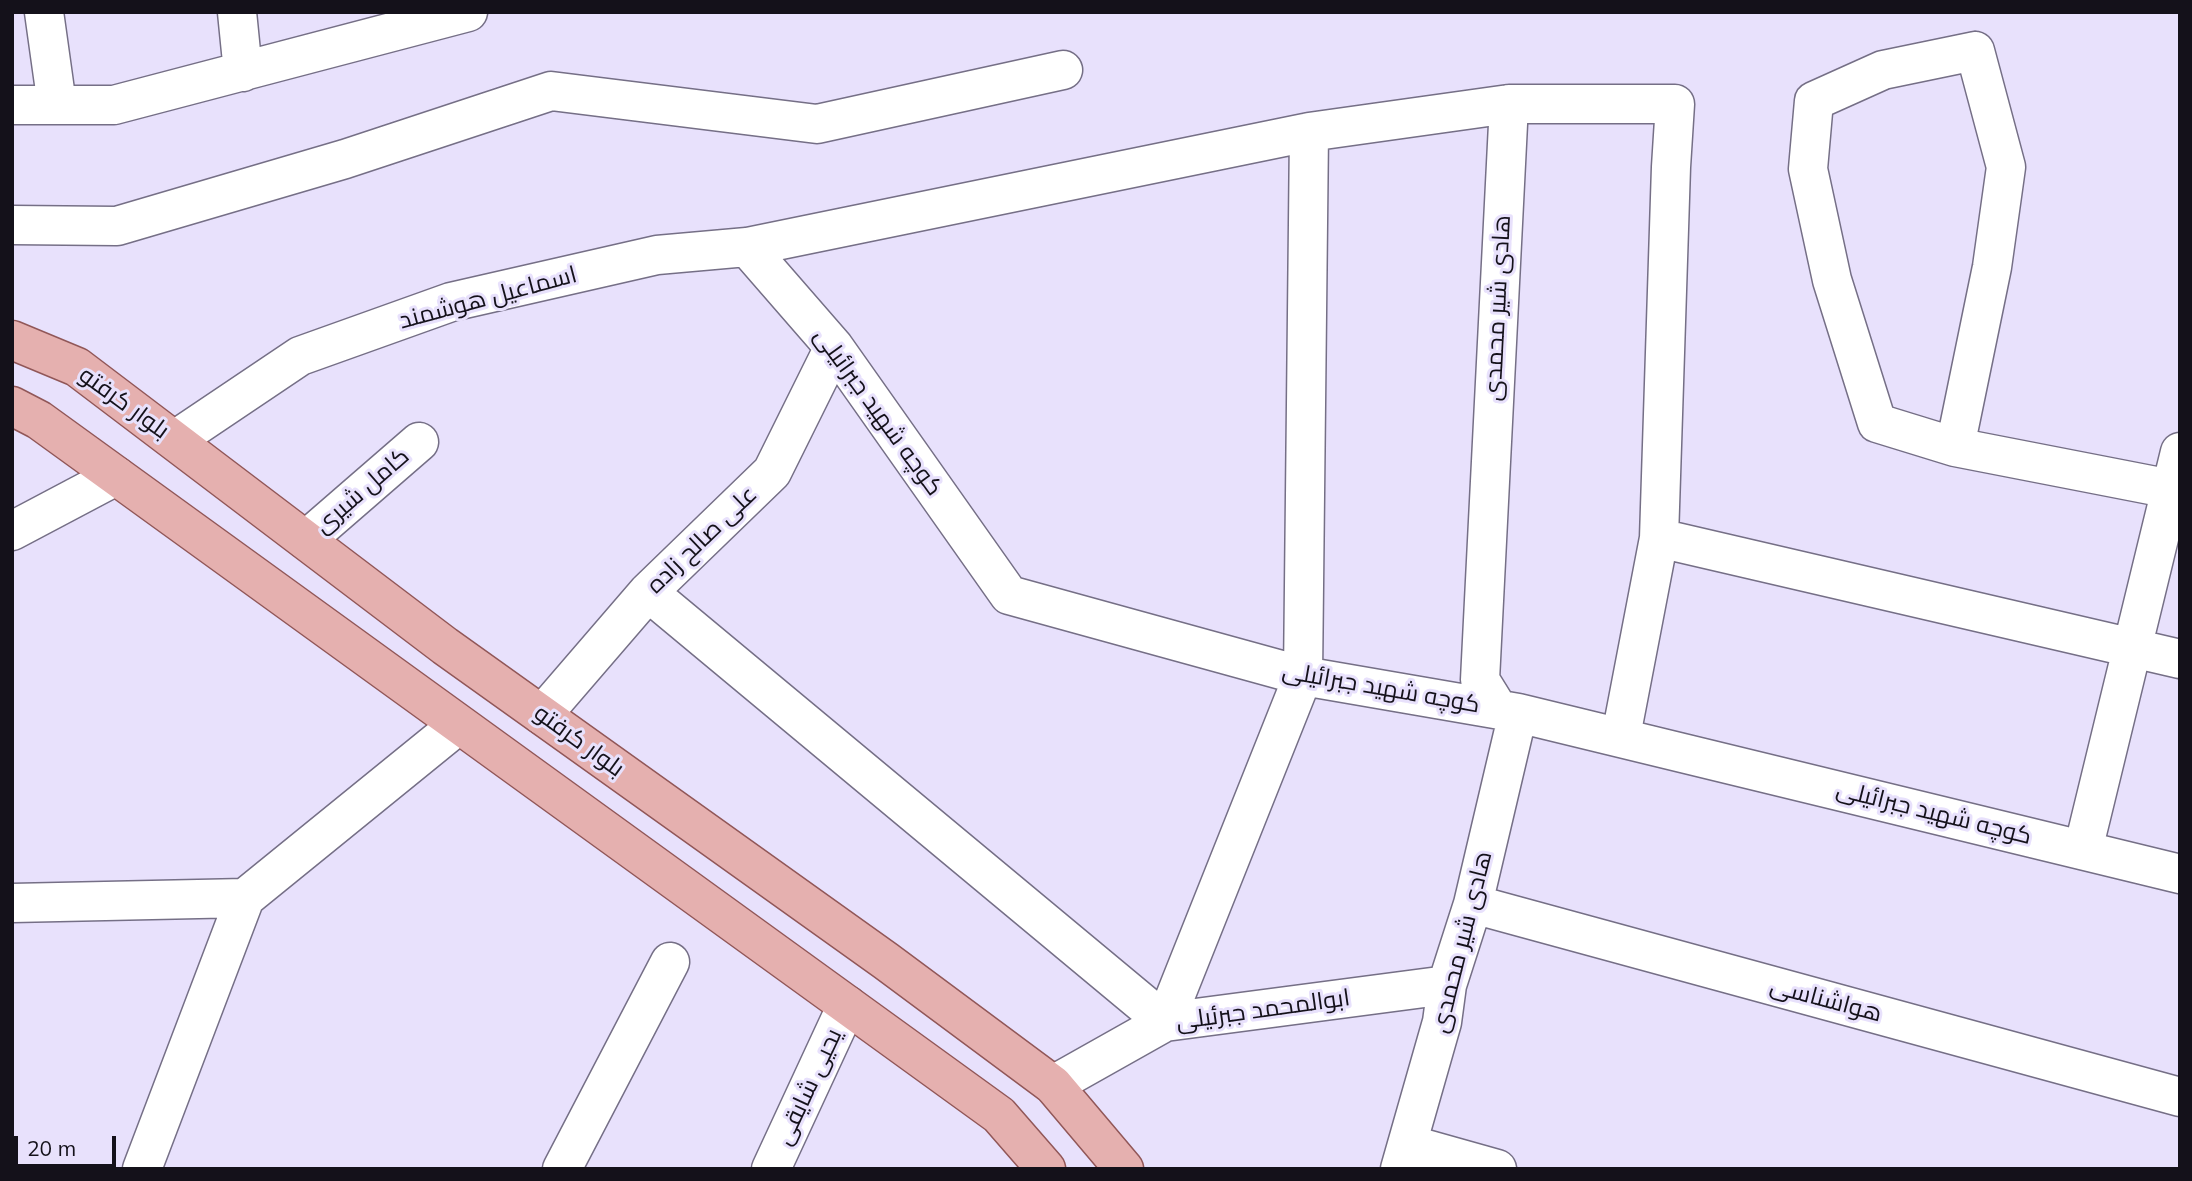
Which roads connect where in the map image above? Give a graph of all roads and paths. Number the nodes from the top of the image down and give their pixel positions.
1 (44, 12) edge
2 (237, 12) edge
3 (468, 12) edge
4 (1063, 70) dead end
5 (243, 72) junction
6 (1509, 104) junction
7 (12, 105) edge
8 (57, 105) junction
9 (1309, 132) junction
10 (12, 225) edge
11 (747, 247) junction
12 (12, 340) edge
13 (834, 347) junction
14 (12, 406) edge
15 (175, 440) junction
16 (419, 443) dead end
17 (1955, 447) junction
18 (2180, 452) edge
19 (116, 476) junction
20 (2171, 489) junction
21 (12, 531) edge
22 (1659, 538) junction
23 (306, 540) junction
24 (648, 592) junction
25 (2132, 648) junction
26 (2180, 659) edge
27 (1303, 676) junction
28 (1508, 711) junction
29 (542, 715) junction
30 (458, 724) junction
31 (1621, 736) junction
32 (2084, 850) junction
33 (2180, 874) edge
34 (245, 898) junction
35 (12, 903) edge
36 (1473, 904) junction
37 (670, 962) dead end
38 (1447, 985) junction
39 (847, 1005) junction
40 (1166, 1022) junction
41 (1053, 1085) junction
42 (2180, 1097) edge
43 (1404, 1156) edge
44 (142, 1169) edge
45 (562, 1169) edge
46 (771, 1169) edge
47 (1046, 1169) edge
48 (1124, 1169) edge
49 (1497, 1169) edge

1 - 8 street
2 - 5 street
3 - 5 street
4 - 10 street
5 - 8 street
6 - 9 street
6 - 22 street
6 - 28 street, هادی شیر محمدی
7 - 8 street
9 - 11 street, اسماعیل هوشمند
9 - 27 street
11 - 13 street, کوچه شهید جبرائیلی
11 - 15 street, اسماعیل هوشمند
12 - 15 main road, بلوار کرفتو
13 - 24 street, علی صالح زاده
13 - 27 street, کوچه شهید جبرائیلی
14 - 19 main road
15 - 23 main road, بلوار کرفتو
16 - 23 street, کامل شیری
17 - 17 street
17 - 20 street
18 - 20 street
19 - 21 street
19 - 30 main road
20 - 25 street
22 - 25 street
22 - 31 street
23 - 29 main road, بلوار کرفتو
24 - 29 street, علی صالح زاده
24 - 40 street
25 - 26 street
25 - 32 street
27 - 28 street, کوچه شهید جبرائیلی
27 - 40 street
28 - 31 street, کوچه شهید جبرائیلی
28 - 36 street, هادی شیر محمدی
29 - 41 main road, بلوار کرفتو
30 - 34 street
30 - 39 main road
31 - 32 street, کوچه شهید جبرائیلی
32 - 33 street, کوچه شهید جبرائیلی
34 - 35 street
34 - 44 street
36 - 38 street, هادی شیر محمدی
36 - 42 street, هواشناسی
37 - 45 street
38 - 40 street, ابوالمحمد جبرئیلی
38 - 43 street, هادی شیر محمدی
39 - 46 street, یحیی شایقی
39 - 47 main road
40 - 41 street, ابوالمحمد جبرئیلی
41 - 48 main road, بلوار کرفتو
43 - 49 street

